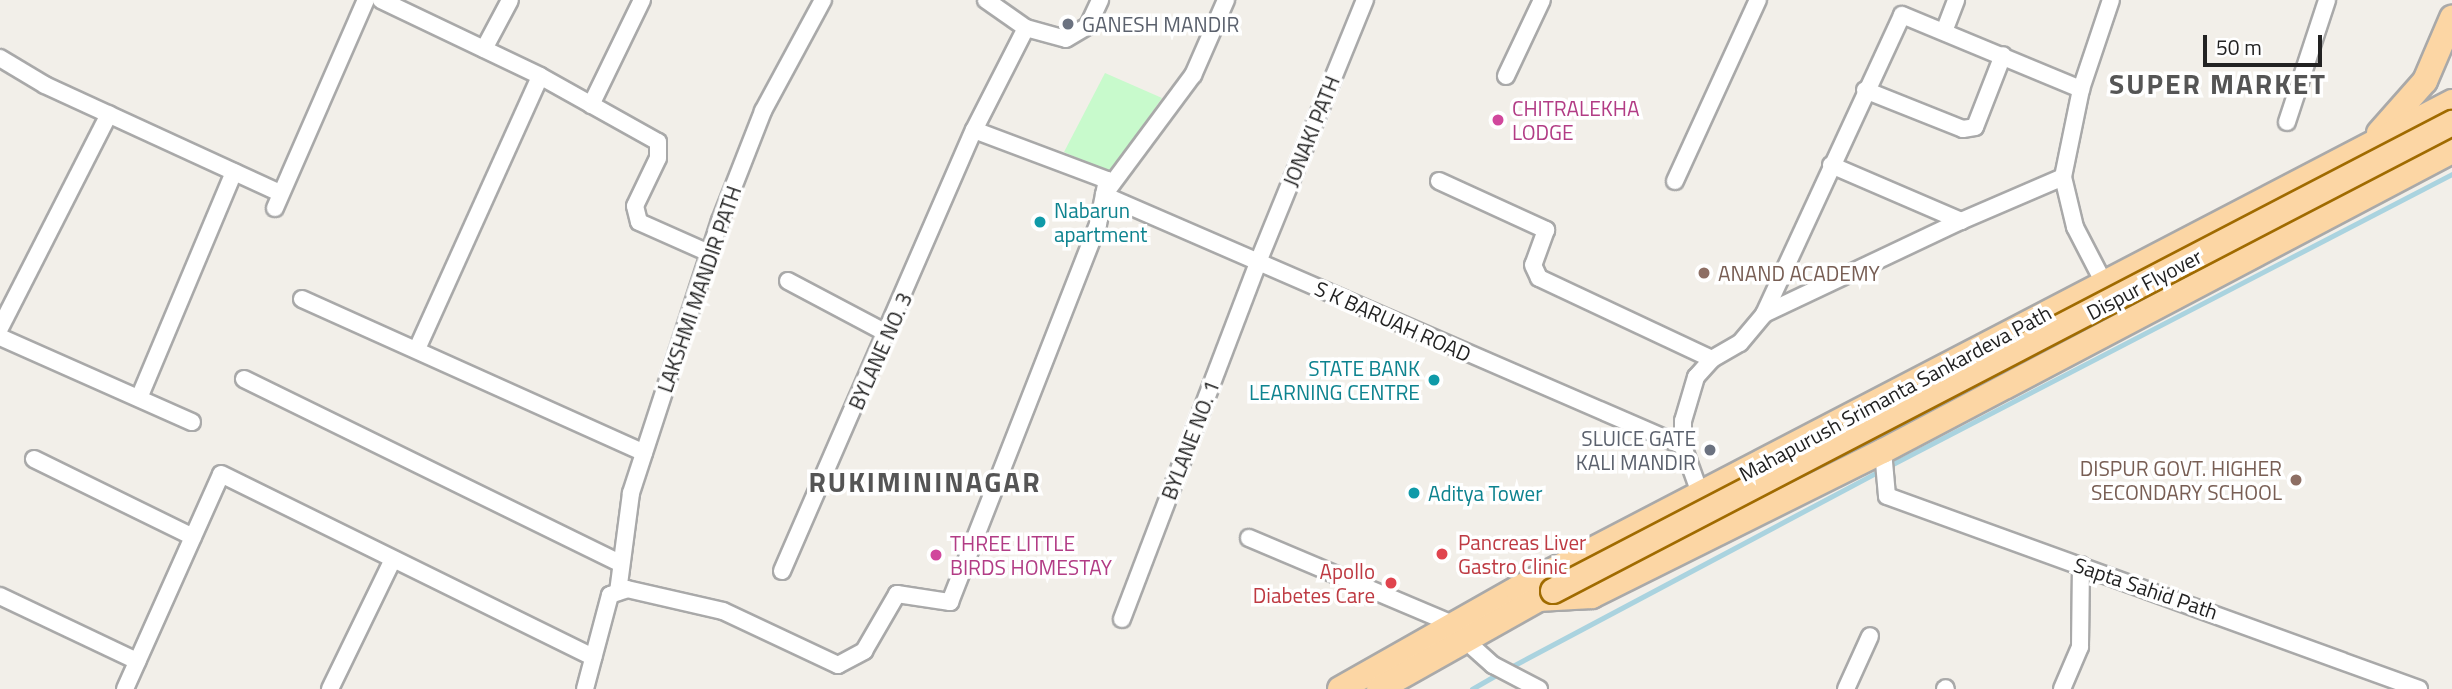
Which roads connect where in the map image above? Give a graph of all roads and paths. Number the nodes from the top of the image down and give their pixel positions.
1 (366, 0) edge
2 (382, 0) edge
3 (510, 0) edge
4 (642, 0) edge
5 (823, 0) edge
6 (986, 0) edge
7 (1100, 0) edge
8 (1226, 0) edge
9 (1365, 0) edge
10 (1542, 0) edge
11 (1758, 0) edge
12 (1956, 0) edge
13 (2111, 0) edge
14 (2327, 0) edge
15 (2452, 18) edge
16 (1026, 28) junction
17 (1945, 29) junction
18 (484, 48) junction
19 (2003, 55) junction
20 (0, 58) edge
21 (540, 76) junction
22 (1506, 76) dead end
23 (2081, 89) junction
24 (1865, 90) junction
25 (2452, 102) edge
26 (591, 104) junction
27 (109, 114) junction
28 (2287, 122) dead end
29 (2452, 123) edge
30 (974, 130) junction
31 (2452, 151) edge
32 (2356, 155) junction
33 (1830, 165) junction
34 (2328, 169) junction
35 (234, 172) junction
36 (2063, 177) junction
37 (1439, 181) dead end
38 (1675, 181) dead end
39 (1104, 195) junction
40 (2349, 206) junction
41 (1961, 221) junction
42 (709, 253) junction
43 (1258, 262) junction
44 (788, 281) dead end
45 (2104, 283) junction
46 (302, 299) dead end
47 (1763, 314) junction
48 (0, 328) edge
49 (888, 334) junction
50 (0, 337) edge
51 (417, 349) junction
52 (1713, 359) junction
53 (244, 379) dead end
54 (139, 398) junction
55 (192, 422) dead end
56 (1683, 446) junction
57 (644, 453) junction
58 (1884, 454) junction
59 (34, 459) dead end
60 (1701, 496) junction
61 (193, 537) junction
62 (1249, 538) dead end
63 (393, 559) junction
64 (621, 564) junction
65 (2081, 565) junction
66 (782, 570) dead end
67 (618, 592) junction
68 (1546, 595) junction
69 (0, 596) edge
70 (1122, 619) dead end
71 (1459, 632) junction
72 (1870, 636) dead end
73 (593, 657) junction
74 (137, 662) junction
75 (2374, 672) junction
76 (125, 689) edge
77 (330, 689) edge
78 (585, 689) edge
79 (1340, 689) edge
80 (1379, 689) edge
81 (1539, 689) edge
82 (1846, 689) edge
83 (2062, 689) edge
84 (2377, 689) edge
85 (2419, 689) edge

1 - 35 street
2 - 18 street
3 - 18 street
4 - 26 street
5 - 42 street, LAKSHMI MANDIR PATH
6 - 16 street
7 - 16 street
8 - 39 street
9 - 43 street, JONAKI PATH
10 - 22 street
11 - 38 street
12 - 17 street
13 - 23 street
14 - 28 street
15 - 32 main road
16 - 30 street, BYLANE NO. 3
17 - 19 street
17 - 24 street
18 - 21 street
19 - 23 street
19 - 24 street
20 - 27 street
21 - 26 street
21 - 51 street
23 - 36 street
24 - 33 street
25 - 32 main road, Mahapurush Srimanta Sankardeva Path
26 - 42 street
27 - 35 street
27 - 48 street
29 - 68 main road, Dispur Flyover, bridge
30 - 39 street
30 - 49 street, BYLANE NO. 3
31 - 40 main road, Mahapurush Srimanta Sankardeva Path
32 - 34 main road, Mahapurush Srimanta Sankardeva Path
33 - 41 street
33 - 47 street
34 - 40 main road
34 - 45 main road, Mahapurush Srimanta Sankardeva Path
35 - 54 street
36 - 41 street
36 - 45 street
37 - 52 street
39 - 43 street, S K BARUAH ROAD
39 - 67 street
40 - 58 main road, Mahapurush Srimanta Sankardeva Path
41 - 47 street
42 - 57 street, LAKSHMI MANDIR PATH
43 - 56 street, S K BARUAH ROAD
43 - 70 street, BYLANE NO. 1
44 - 49 street
45 - 60 main road, Mahapurush Srimanta Sankardeva Path
46 - 51 street
47 - 52 street
49 - 66 street, BYLANE NO. 3
50 - 54 street
51 - 57 street
52 - 56 street
53 - 64 street
54 - 55 street
56 - 60 street
57 - 64 street, LAKSHMI MANDIR PATH
58 - 65 street, Sapta Sahid Path
58 - 68 main road, Mahapurush Srimanta Sankardeva Path
59 - 61 street
60 - 71 main road, Mahapurush Srimanta Sankardeva Path
61 - 63 street
61 - 74 street
62 - 71 street
63 - 73 street
63 - 77 street
64 - 67 street, LAKSHMI MANDIR PATH
65 - 75 street, Sapta Sahid Path
65 - 83 street
67 - 73 street
68 - 71 main road, Mahapurush Srimanta Sankardeva Path
69 - 74 street
71 - 79 main road, Mahapurush Srimanta Sankardeva Path
71 - 80 main road, Mahapurush Srimanta Sankardeva Path
71 - 81 street
72 - 82 street
73 - 78 street
74 - 76 street
75 - 84 street
75 - 85 street, Sapta Sahid Path

